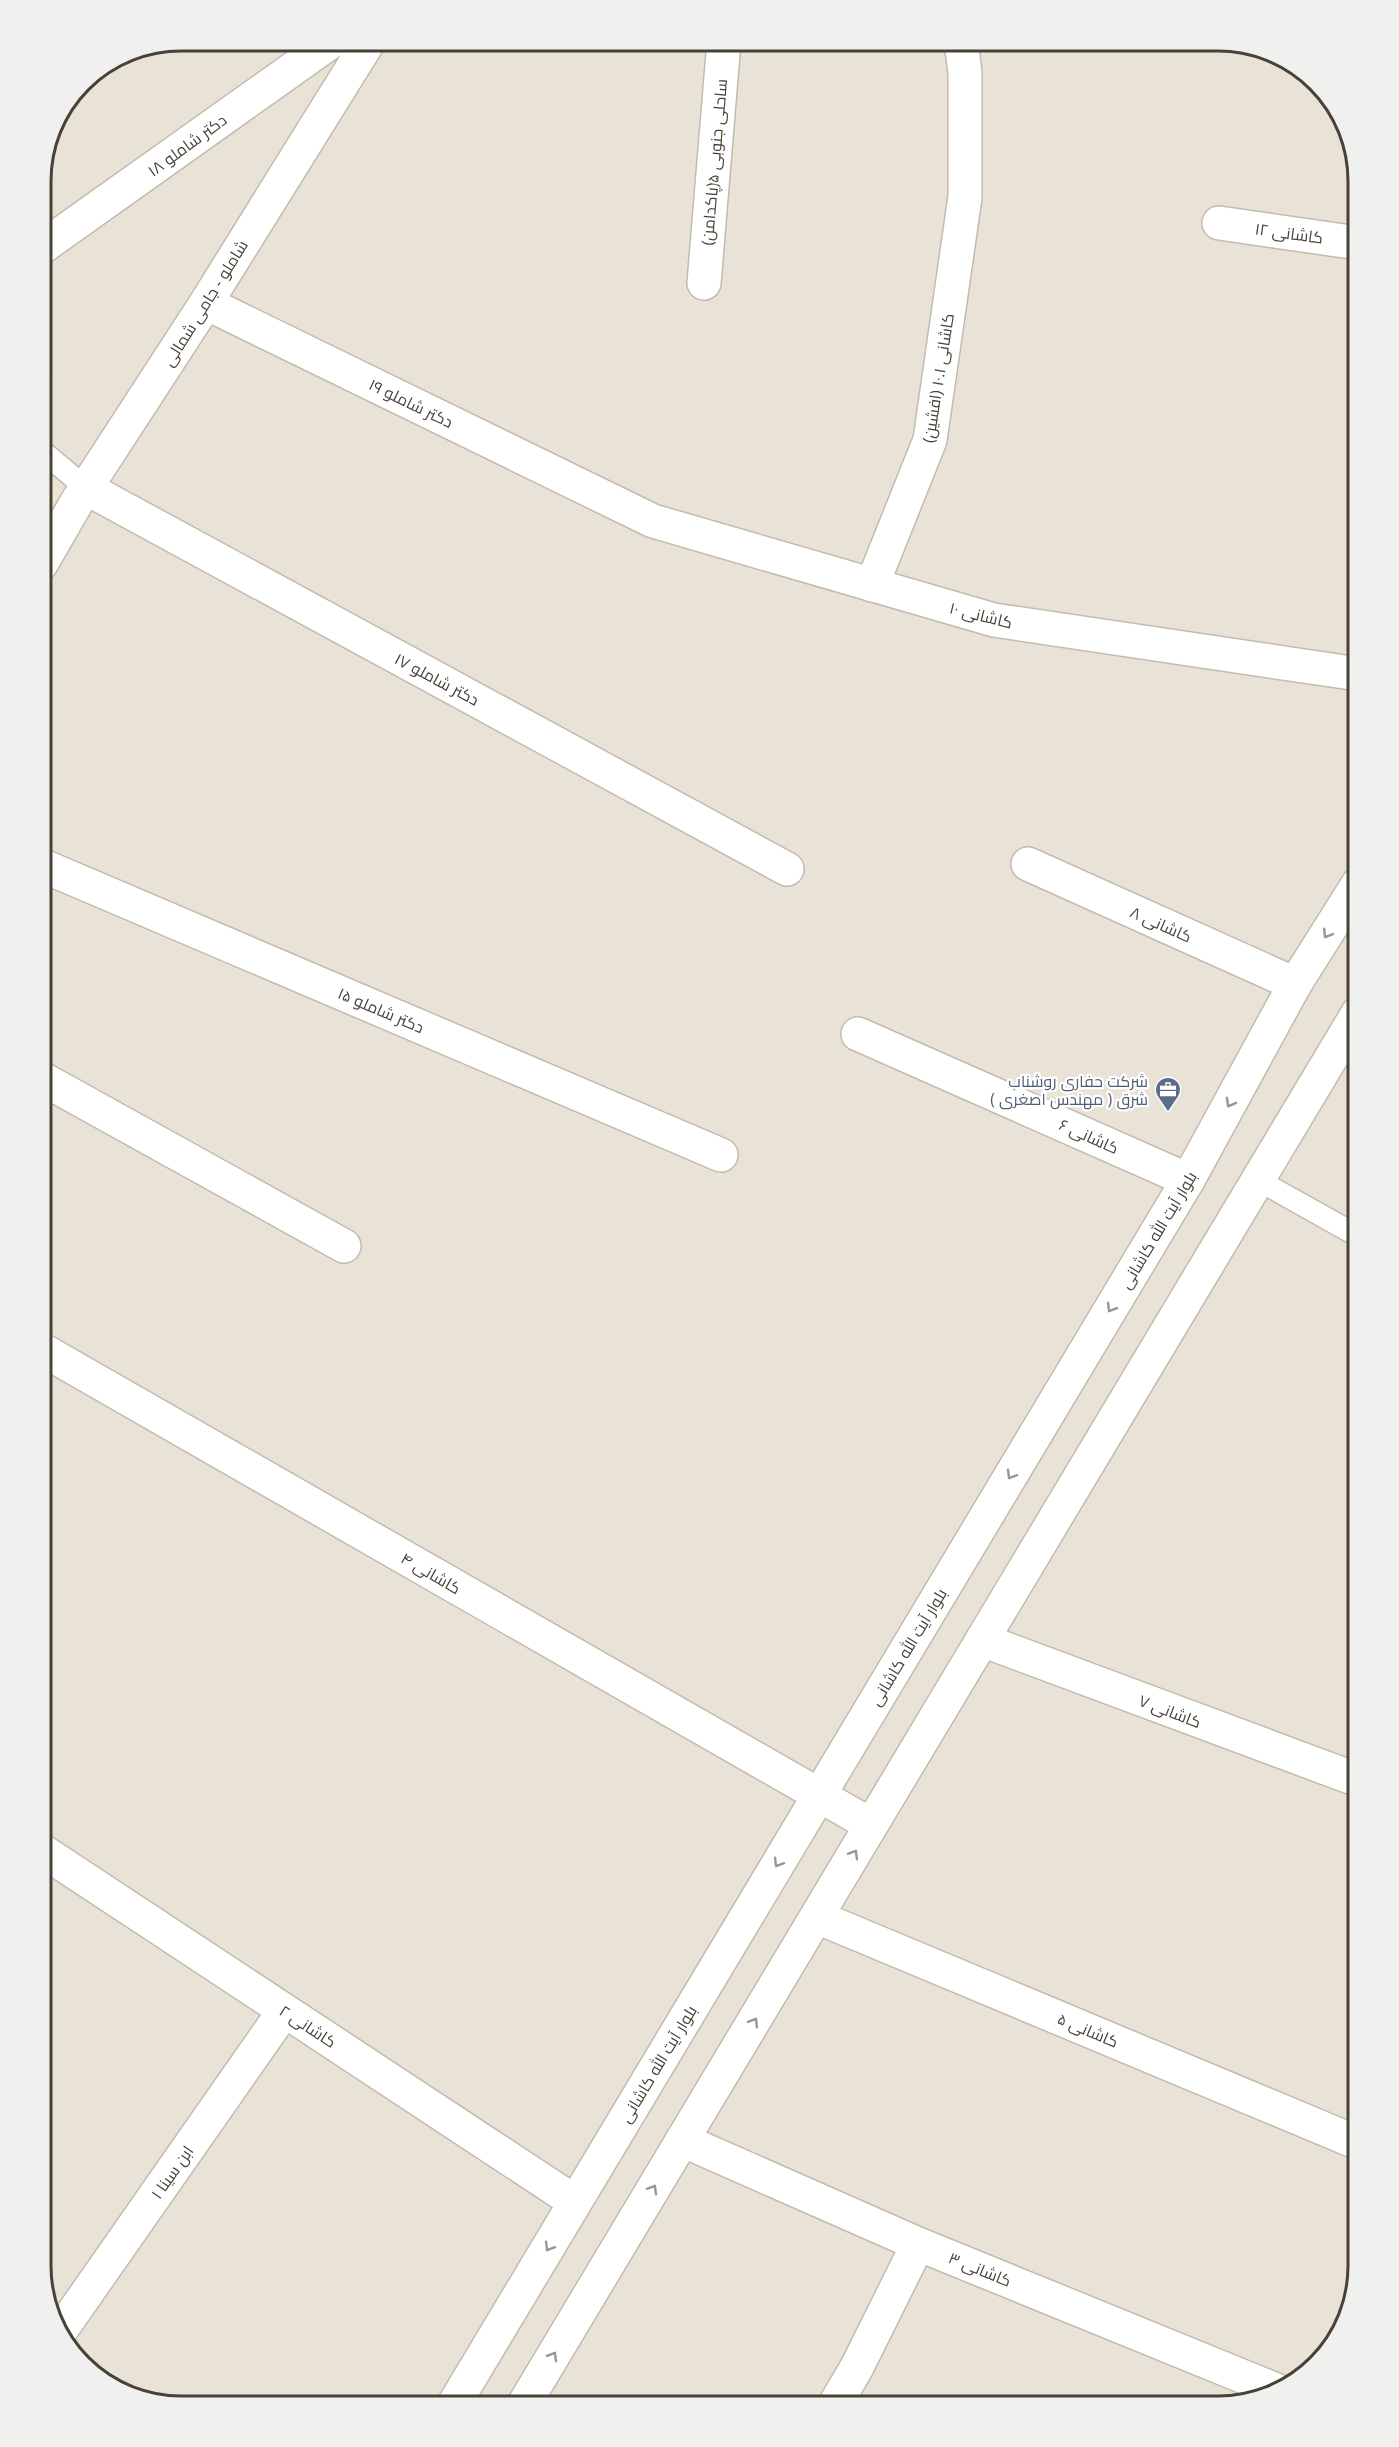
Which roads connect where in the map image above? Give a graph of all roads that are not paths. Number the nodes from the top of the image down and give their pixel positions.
1 (316, 51) edge
2 (362, 51) edge
3 (723, 51) edge
4 (962, 51) edge
5 (1219, 224) dead end
6 (51, 231) edge
7 (1348, 242) edge
8 (704, 283) dead end
9 (206, 303) junction
10 (51, 458) edge
11 (86, 488) junction
12 (616, 503) joint
13 (51, 547) edge
14 (873, 585) junction
15 (1348, 672) edge
16 (1028, 864) dead end
17 (51, 869) edge
18 (787, 869) dead end
19 (1348, 902) edge
20 (1295, 984) junction
21 (1348, 1031) edge
22 (858, 1034) dead end
23 (51, 1084) edge
24 (721, 1155) dead end
25 (1188, 1180) junction
26 (1258, 1180) junction
27 (1348, 1230) edge
28 (344, 1246) dead end
29 (51, 1355) edge
30 (982, 1640) junction
31 (1348, 1776) edge
32 (819, 1795) junction
33 (871, 1825) junction
34 (51, 1857) edge
35 (816, 1917) junction
36 (284, 2011) junction
37 (1348, 2138) edge
38 (682, 2140) junction
39 (575, 2202) junction
40 (918, 2244) junction
41 (65, 2326) edge
42 (1267, 2386) edge
43 (459, 2396) edge
44 (529, 2396) edge
45 (840, 2396) edge

1 - 6 street, دکتر شاملو ۱۸
2 - 9 street, شاملو - جامی شمالی
3 - 8 street, ساحلی جنوبی ۵(پاکدامن)
4 - 14 street, کاشانی ۱۰.۱ (افشین)
5 - 7 street, کاشانی ۱۲
9 - 11 street, شاملو - جامی شمالی
9 - 12 street, دکتر شاملو ۱۹
10 - 11 lane
11 - 13 street, شاملو - جامی شمالی
11 - 18 street, دکتر شاملو ۱۷
12 - 14 street, کاشانی ۱۰
14 - 15 street, کاشانی ۱۰
16 - 20 street, کاشانی ۸
17 - 24 street, دکتر شاملو ۱۵
19 -> 20 street, بلوار آیت الله کاشانی
20 -> 25 street, بلوار آیت الله کاشانی
21 - 26 street
22 - 25 street, کاشانی ۶
23 - 28 street
25 -> 32 street, بلوار آیت الله کاشانی
26 - 27 lane
26 - 30 street
29 - 32 street, کاشانی ۴
30 - 31 street, کاشانی ۷
30 - 33 street
32 - 33 street, کاشانی ۴
32 -> 39 street, بلوار آیت الله کاشانی
35 -> 33 street
34 - 36 street, کاشانی ۲
35 - 37 street, کاشانی ۵
38 -> 35 street
36 - 39 street, کاشانی ۲
36 - 41 street, ابن سینا ۱
38 - 40 street, کاشانی ۳
44 -> 38 street
39 -> 43 street, بلوار آیت الله کاشانی
40 - 42 street, کاشانی ۳
40 - 45 street

